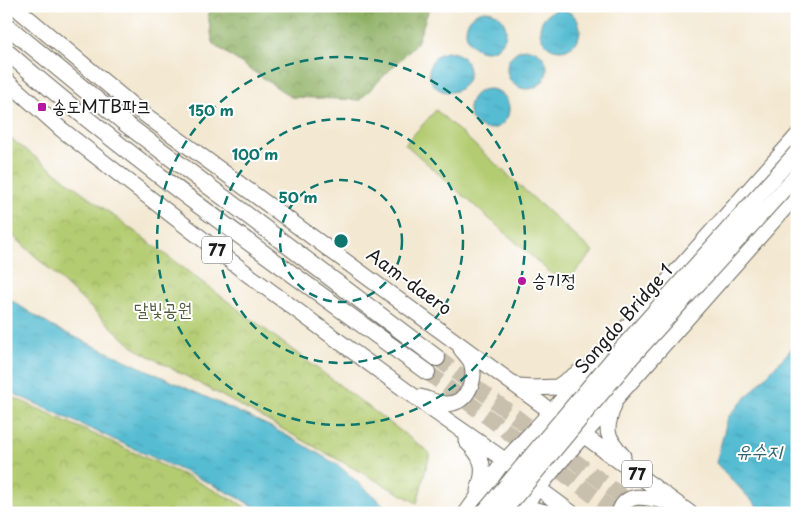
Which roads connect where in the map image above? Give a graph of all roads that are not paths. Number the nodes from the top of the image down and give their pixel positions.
1 (14, 6) edge
2 (6, 25) edge
3 (6, 51) edge
4 (6, 80) edge
5 (797, 136) edge
6 (797, 152) edge
7 (797, 175) edge
8 (797, 194) edge
9 (453, 339) junction
10 (437, 358) tunnel mouth
11 (595, 364) junction
12 (427, 372) tunnel mouth
13 (519, 386) junction
14 (411, 394) junction
15 (617, 398) junction
16 (434, 411) junction
17 (552, 411) junction
18 (584, 434) junction
19 (506, 461) junction
20 (641, 476) junction
21 (538, 488) junction
22 (684, 509) edge
23 (472, 512) edge
24 (502, 513) edge
25 (518, 513) edge
26 (529, 513) edge
27 (549, 513) edge
28 (572, 513) edge
29 (618, 513) edge

1 - 9 main road, Aam-daero / 77
2 - 10 highway
3 - 12 highway
4 - 14 main road, 77
5 - 11 main road
6 - 23 main road, Songdo Bridge 1, bridge
7 - 24 main road, Songdo Bridge 1, bridge
8 - 15 main road
9 - 13 main road, Aam-daero / 77
9 - 14 main road
11 - 13 main road
11 - 17 main road
13 - 17 main road, Aam-daero / 77
14 - 16 main road, 77
15 - 18 main road
15 - 20 main road
16 - 19 main road, 77
16 - 23 main road
17 - 18 main road, Aam-daero / 77
17 - 19 main road
18 - 20 main road, Aam-daero / 77
18 - 21 main road
19 - 21 main road, 77
19 - 23 main road
20 - 22 main road, Aam-daero / 77
21 - 25 main road
21 - 28 main road, 77
22 - 29 main road
26 - 27 main road

